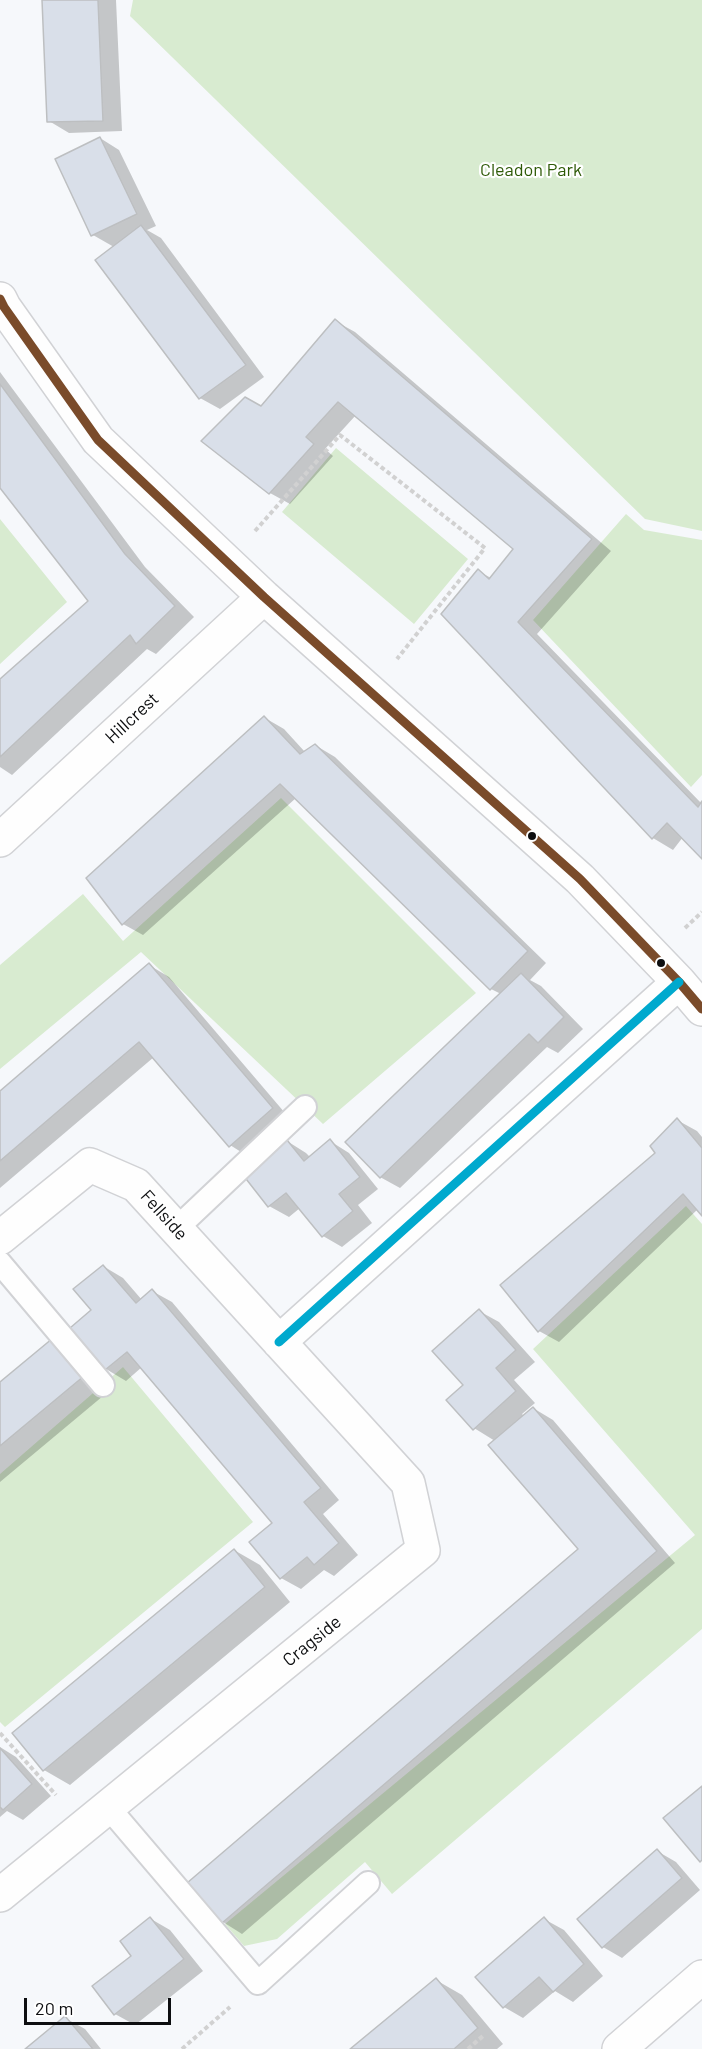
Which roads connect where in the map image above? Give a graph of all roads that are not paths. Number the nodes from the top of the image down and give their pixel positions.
1 (0, 299) edge
2 (264, 597) junction
3 (0, 840) edge
4 (680, 982) junction
5 (702, 1009) edge
6 (305, 1107) dead end
7 (176, 1229) junction
8 (0, 1238) edge
9 (0, 1263) edge
10 (279, 1342) junction
11 (103, 1385) dead end
12 (96, 1817) junction
13 (368, 1883) dead end
14 (0, 1895) edge
15 (702, 1977) edge
16 (619, 2049) edge

1 - 2 street
2 - 3 street, Hillcrest
2 - 4 street
4 - 5 street
4 - 10 street
6 - 7 lane
7 - 8 street, Fellside
7 - 10 street, Fellside
9 - 11 lane
10 - 12 street, Cragside
12 - 13 lane
12 - 14 street, Cragside
15 - 16 street

